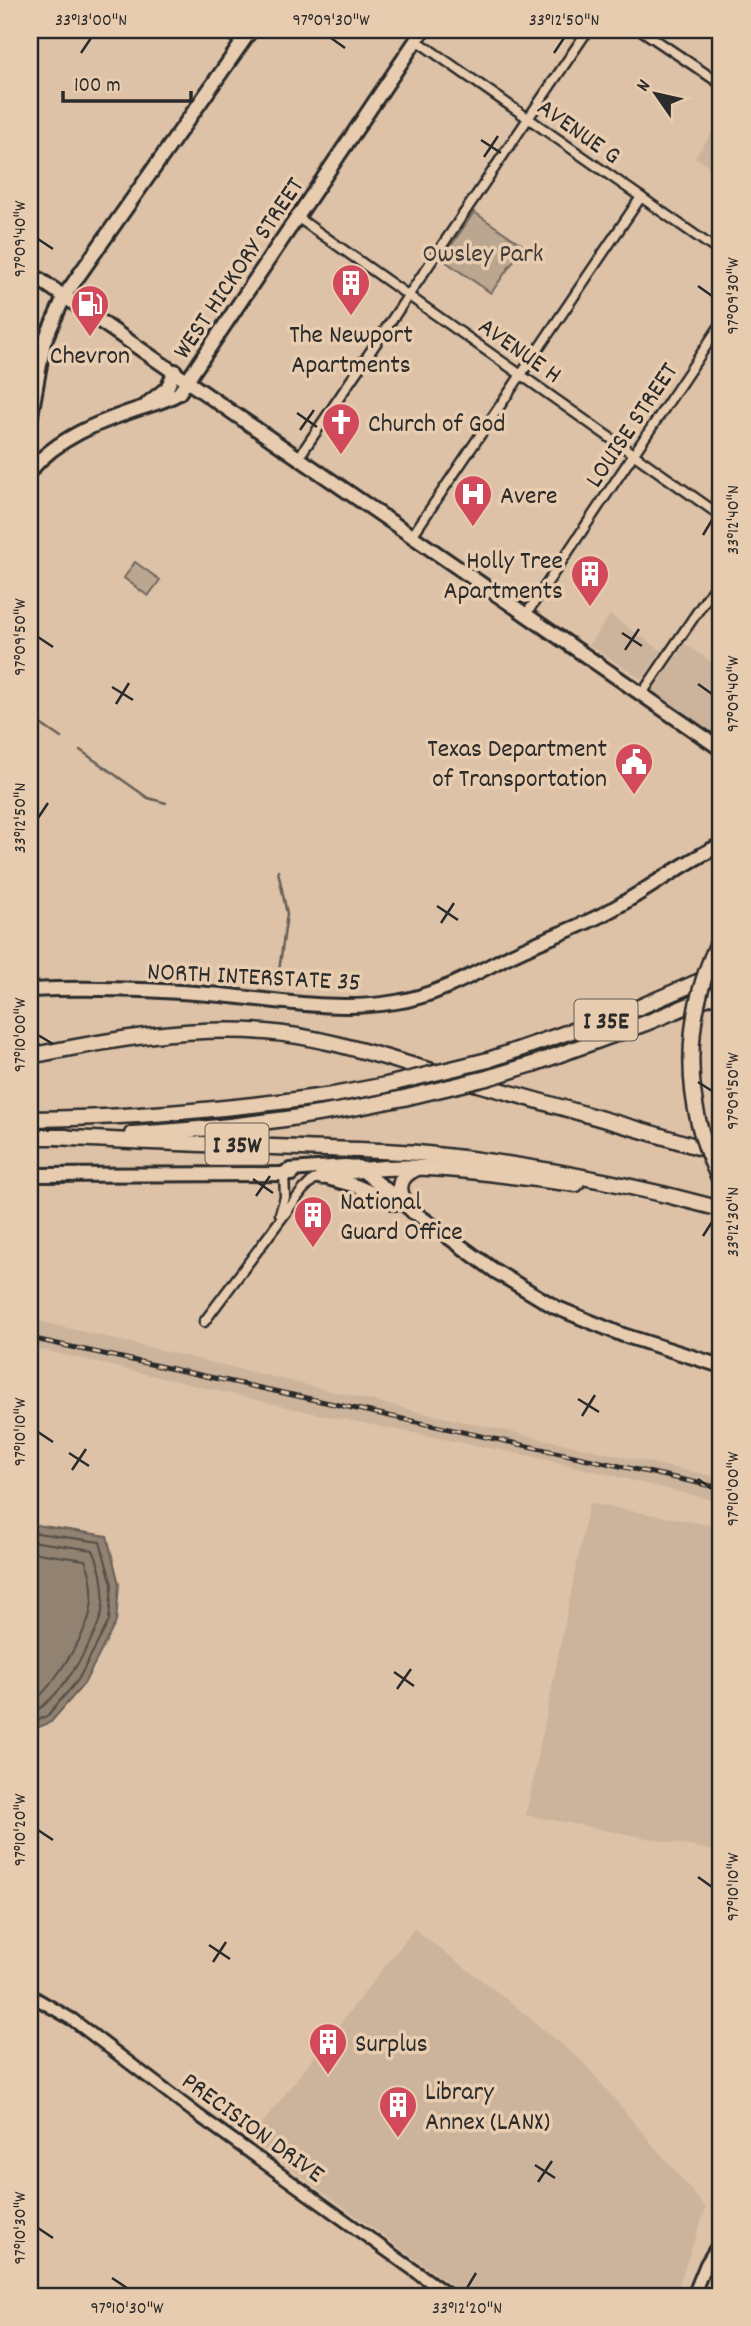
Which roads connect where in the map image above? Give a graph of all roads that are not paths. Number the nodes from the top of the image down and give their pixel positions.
1 (223, 30) edge
2 (251, 30) edge
3 (588, 30) edge
4 (641, 30) edge
5 (420, 35) edge
6 (243, 43) junction
7 (721, 84) edge
8 (527, 119) junction
9 (641, 197) junction
10 (297, 217) junction
11 (721, 253) edge
12 (30, 273) edge
13 (65, 295) junction
14 (408, 295) junction
15 (721, 324) edge
16 (175, 371) junction
17 (521, 375) junction
18 (189, 380) junction
19 (143, 407) junction
20 (30, 421) edge
21 (634, 454) junction
22 (299, 457) junction
23 (31, 466) edge
24 (721, 516) edge
25 (412, 536) junction
26 (721, 577) edge
27 (525, 616) junction
28 (641, 695) junction
29 (721, 749) edge
30 (721, 845) edge
31 (721, 937) edge
32 (721, 972) edge
33 (30, 990) edge
34 (721, 992) edge
35 (30, 1056) edge
36 (30, 1119) edge
37 (30, 1137) edge
38 (57, 1137) junction
39 (721, 1154) edge
40 (417, 1168) junction
41 (361, 1169) junction
42 (284, 1173) junction
43 (30, 1175) edge
44 (322, 1177) junction
45 (721, 1182) edge
46 (658, 1193) junction
47 (721, 1209) edge
48 (414, 1212) junction
49 (276, 1223) junction
50 (204, 1322) dead end
51 (721, 1366) edge
52 (30, 1995) edge
53 (721, 2240) edge
54 (450, 2296) edge
55 (694, 2296) edge

1 - 6 street
2 - 6 main road
3 - 8 street
4 - 7 street
5 - 8 street, AVENUE G
5 - 10 main road, WEST HICKORY STREET
6 - 13 main road
8 - 9 street, AVENUE G
8 - 14 street
9 - 11 street, AVENUE G
9 - 17 street
10 - 14 street, AVENUE H
10 - 18 main road, WEST HICKORY STREET
12 - 13 main road
13 - 16 main road
13 - 20 main road
14 - 17 street, AVENUE H
14 - 22 street
15 - 21 street, LOUISE STREET
16 - 18 main road
16 - 19 main road
17 - 21 street, AVENUE H
17 - 25 street
18 - 19 main road, WEST HICKORY STREET
18 - 22 main road
19 - 23 main road, WEST HICKORY STREET
21 - 24 street, AVENUE H
21 - 27 street, LOUISE STREET
22 - 25 main road
25 - 27 main road
26 - 28 street
27 - 28 main road
28 - 29 main road
30 - 33 main road, NORTH INTERSTATE 35
31 - 45 highway, bridge
32 - 36 highway, I 35E, bridge
34 - 38 highway, I 35E, bridge
35 - 39 highway
37 - 38 highway
38 - 46 highway, I 35W
40 - 41 highway
40 - 46 highway
40 - 48 highway
41 - 42 main road
41 - 44 highway
41 - 48 main road
42 - 43 main road
42 - 44 main road
42 - 49 street
44 - 48 main road
44 - 49 street
46 - 47 highway, I 35W
48 - 51 main road
49 - 50 street
52 - 54 street, PRECISION DRIVE
53 - 55 street

